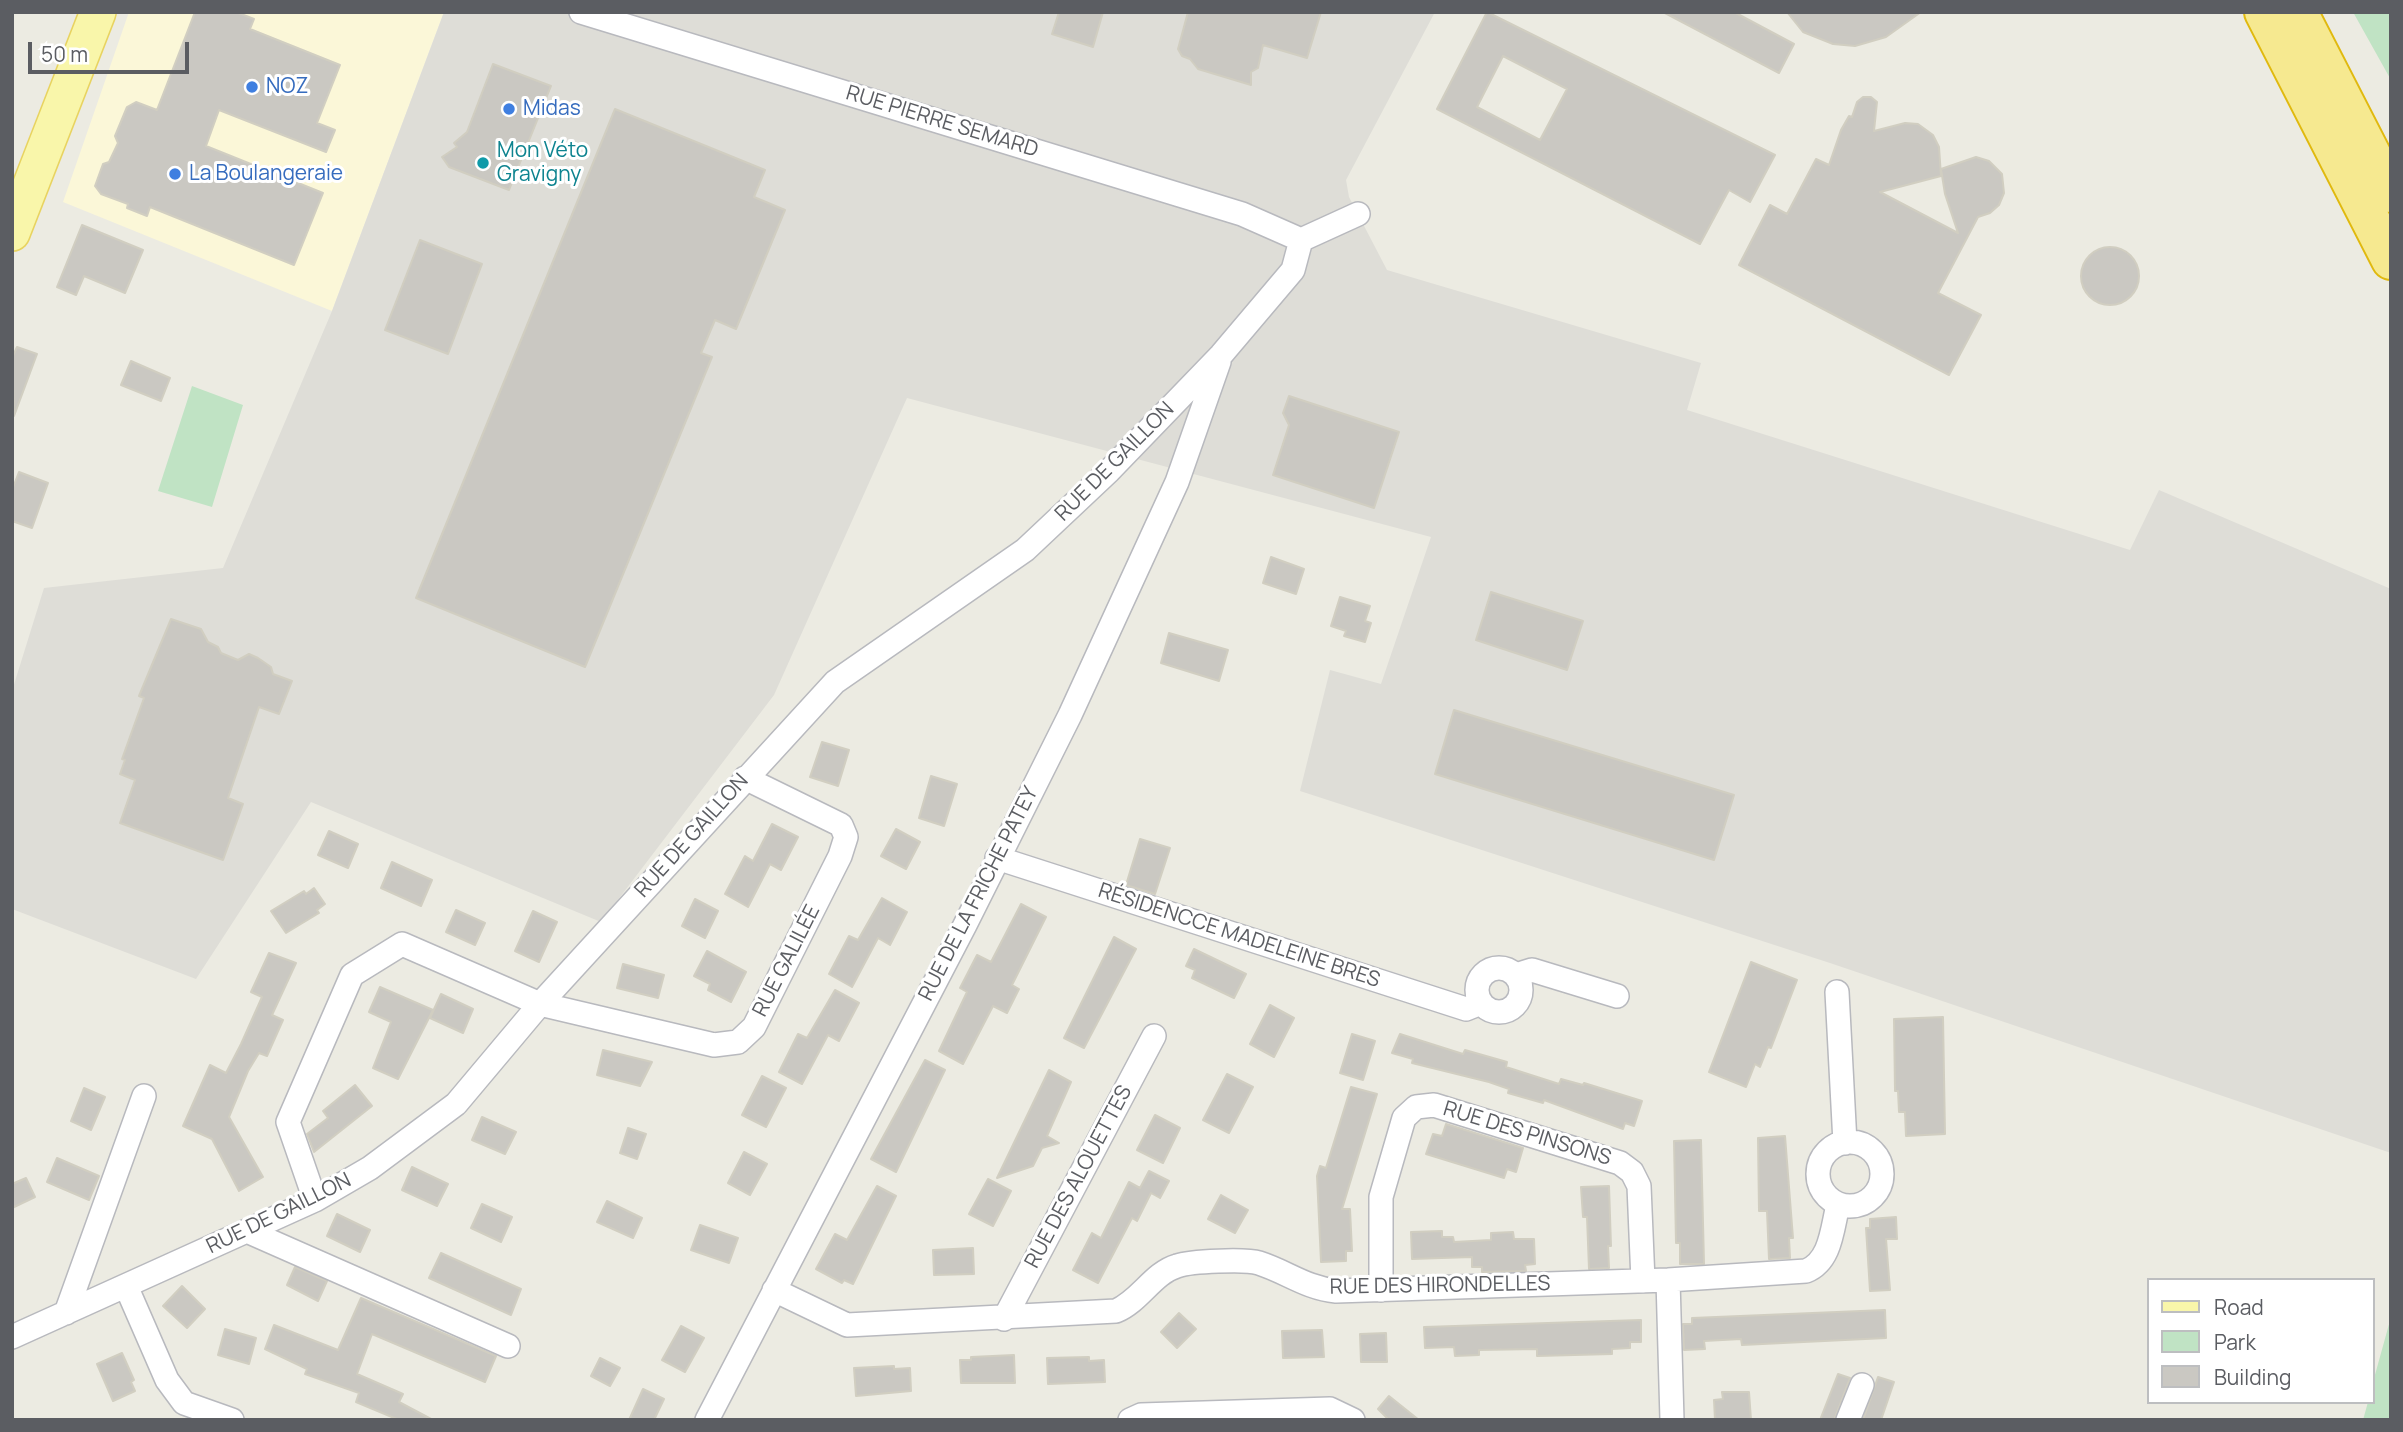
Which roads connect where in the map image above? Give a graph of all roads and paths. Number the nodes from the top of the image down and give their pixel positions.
1 (581, 12) edge
2 (2264, 12) edge
3 (2298, 12) edge
4 (92, 21) edge
5 (2391, 193) edge
6 (1359, 214) dead end
7 (12, 233) edge
8 (1301, 240) junction
9 (2391, 260) edge
10 (1221, 355) junction
11 (744, 778) junction
12 (997, 858) junction
13 (1516, 975) junction
14 (1837, 992) dead end
15 (1617, 996) dead end
16 (1481, 1003) junction
17 (540, 1004) junction
18 (1154, 1036) dead end
19 (144, 1096) dead end
20 (1845, 1143) junction
21 (315, 1200) junction
22 (1838, 1205) junction
23 (247, 1231) junction
24 (1668, 1280) junction
25 (1643, 1281) junction
26 (126, 1286) junction
27 (774, 1290) junction
28 (1381, 1290) junction
29 (66, 1313) junction
30 (1004, 1319) junction
31 (12, 1337) edge
32 (508, 1346) dead end
33 (1862, 1385) dead end
34 (1348, 1418) edge
35 (232, 1420) edge
36 (708, 1420) edge
37 (1130, 1420) edge
38 (1672, 1420) edge
39 (1848, 1420) edge

1 - 8 street, RUE PIERRE SEMARD
2 - 9 highway
3 - 5 highway
4 - 7 main road
6 - 8 street
8 - 10 street, RUE DE GAILLON
10 - 11 street, RUE DE GAILLON
10 - 12 street, RUE DE LA FRICHE PATEY
11 - 17 street, RUE DE GAILLON
11 - 17 street, RUE GALILÉE
12 - 16 street, RÉSIDENCCE MADELEINE BRES
12 - 27 street, RUE DE LA FRICHE PATEY
13 - 15 street
13 - 16 street
13 - 16 street, RÉSIDENCCE MADELEINE BRES
14 - 20 street
17 - 21 street, RUE DE GAILLON
17 - 21 street, RUE GALILÉE
18 - 30 street, RUE DES ALOUETTES
19 - 29 street
20 - 22 street
20 - 22 street
21 - 23 street, RUE DE GAILLON
22 - 24 street, RUE DES HIRONDELLES
23 - 26 street, RUE DE GAILLON
23 - 32 street
24 - 25 street, RUE DES HIRONDELLES
24 - 38 street
25 - 28 street, RUE DES HIRONDELLES
25 - 28 street, RUE DES PINSONS
26 - 29 street, RUE DE GAILLON
26 - 35 street
27 - 30 street, RUE DES HIRONDELLES
27 - 36 street, RUE DE LA FRICHE PATEY
28 - 30 street, RUE DES HIRONDELLES
29 - 31 street, RUE DE GAILLON
33 - 39 street
34 - 37 street

